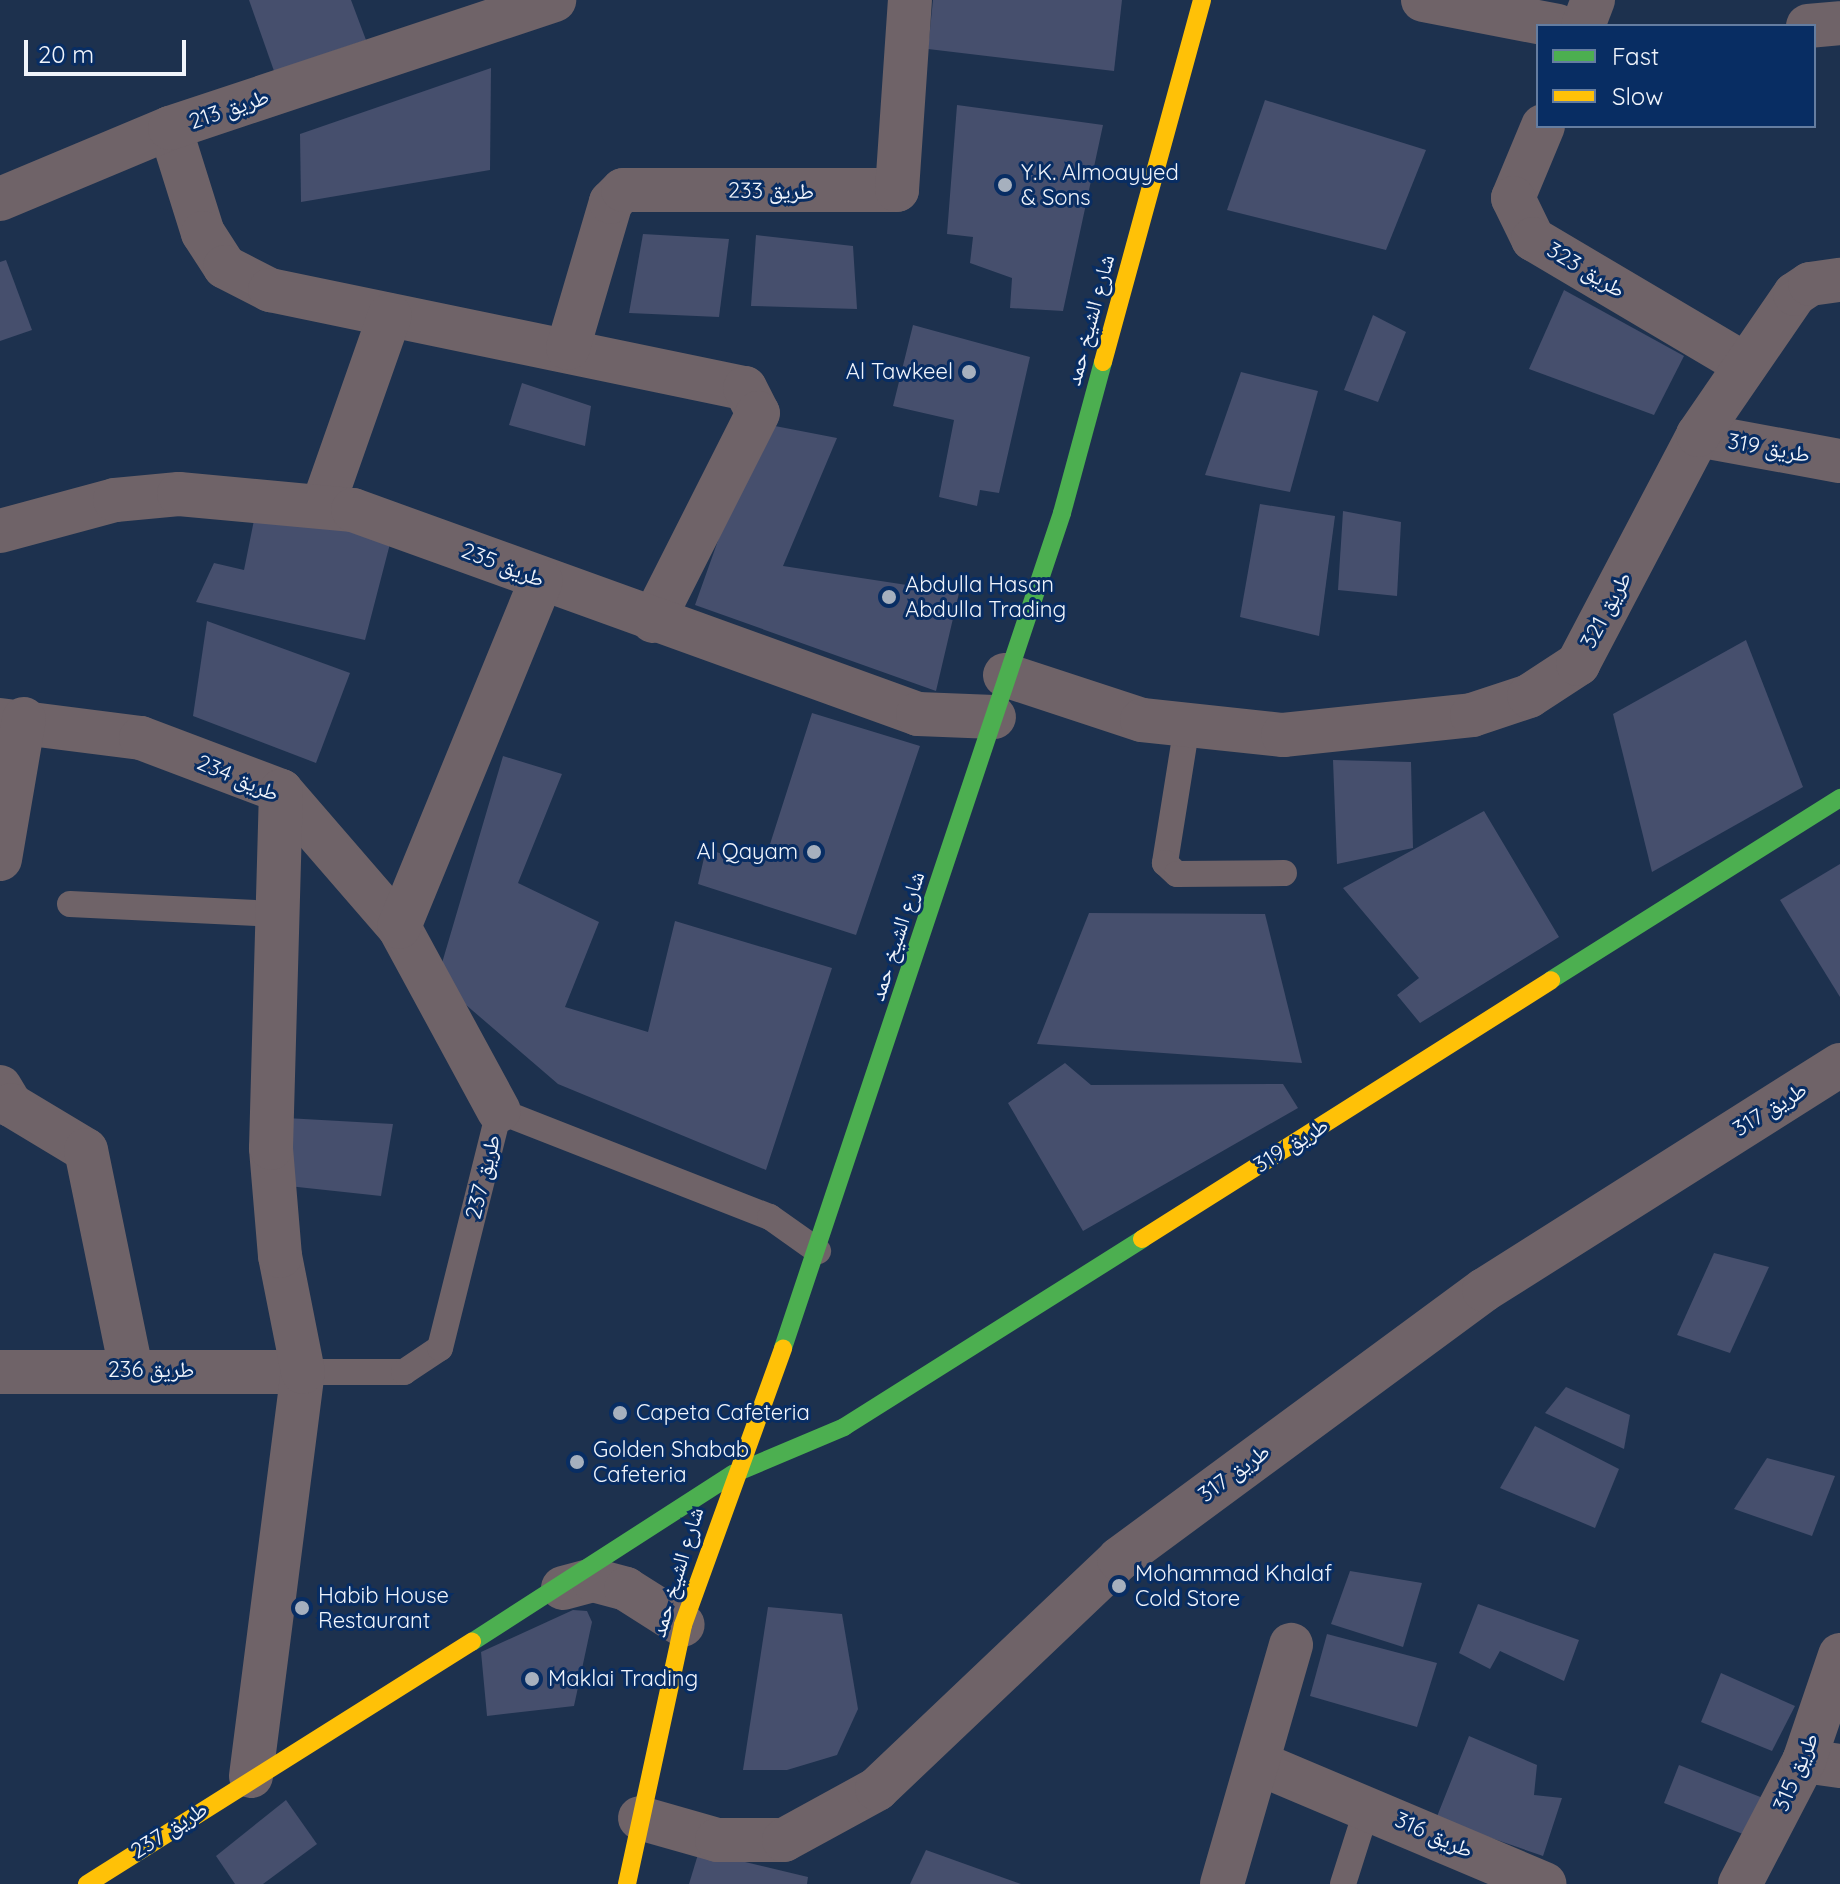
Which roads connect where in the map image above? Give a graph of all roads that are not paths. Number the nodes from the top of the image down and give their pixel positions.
1 (554, 0) edge
2 (910, 0) edge
3 (1202, 0) edge
4 (1423, 0) edge
5 (1593, 0) edge
6 (1840, 23) edge
7 (1548, 24) edge
8 (1584, 24) edge
9 (1816, 25) edge
10 (170, 128) junction
11 (1542, 128) edge
12 (0, 199) edge
13 (1840, 280) edge
14 (390, 315) junction
15 (568, 348) junction
16 (1746, 365) junction
17 (1698, 435) junction
18 (1840, 461) edge
19 (323, 505) junction
20 (0, 531) edge
21 (541, 581) junction
22 (653, 621) junction
23 (1005, 675) junction
24 (994, 717) junction
25 (12, 720) edge
26 (1187, 725) junction
27 (281, 791) junction
28 (1840, 798) edge
29 (0, 859) edge
30 (1284, 873) dead end
31 (70, 904) dead end
32 (273, 914) junction
33 (399, 927) junction
34 (1840, 1065) edge
35 (0, 1087) edge
36 (499, 1111) junction
37 (818, 1251) junction
38 (131, 1369) junction
39 (0, 1372) edge
40 (303, 1372) junction
41 (733, 1474) junction
42 (563, 1588) junction
43 (683, 1625) junction
44 (1291, 1645) dead end
45 (1840, 1655) edge
46 (1258, 1763) junction
47 (1822, 1763) edge
48 (251, 1776) junction
49 (1368, 1805) junction
50 (640, 1818) junction
51 (87, 1884) edge
52 (627, 1884) edge
53 (1222, 1884) edge
54 (1343, 1884) edge
55 (1544, 1884) edge
56 (1740, 1884) edge

1 - 10 street, طريق 213
2 - 15 street, طريق 233
3 - 23 street, شارع الشيخ حمد
4 - 7 street
5 - 8 street
6 - 9 street
10 - 12 street, طريق 213
10 - 14 street
11 - 16 street, طريق 323
13 - 16 street, طريق 321
14 - 15 street
14 - 19 street
15 - 22 street
16 - 17 street, طريق 321
17 - 18 street, طريق 319
17 - 26 street, طريق 321
19 - 20 street, طريق 235
19 - 21 street, طريق 235
21 - 22 street, طريق 235
21 - 33 street
22 - 24 street, طريق 235
23 - 24 street, شارع الشيخ حمد
23 - 26 street, طريق 321
24 - 37 street, شارع الشيخ حمد
25 - 27 street, طريق 234
25 - 29 street, طريق 234
26 - 30 lane
27 - 32 street
27 - 33 street, طريق 234
28 - 41 street, طريق 319
31 - 32 lane
32 - 40 street
33 - 36 street, طريق 234
34 - 50 street, طريق 317
35 - 38 street
36 - 37 lane, طريق 237
36 - 40 lane, طريق 237
37 - 41 street, شارع الشيخ حمد
38 - 39 street, طريق 236
38 - 40 street, طريق 236
40 - 48 street
41 - 42 street, طريق 237
41 - 43 street, شارع الشيخ حمد
42 - 43 street, طريق 237
42 - 48 street, طريق 237
43 - 50 street, شارع الشيخ حمد
44 - 46 street
45 - 47 street, طريق 315
46 - 49 street, طريق 316
46 - 53 street
47 - 56 street, طريق 315
48 - 51 street, طريق 237
49 - 54 lane, طريق 316
49 - 55 street, طريق 316
50 - 52 street, شارع الشيخ حمد

